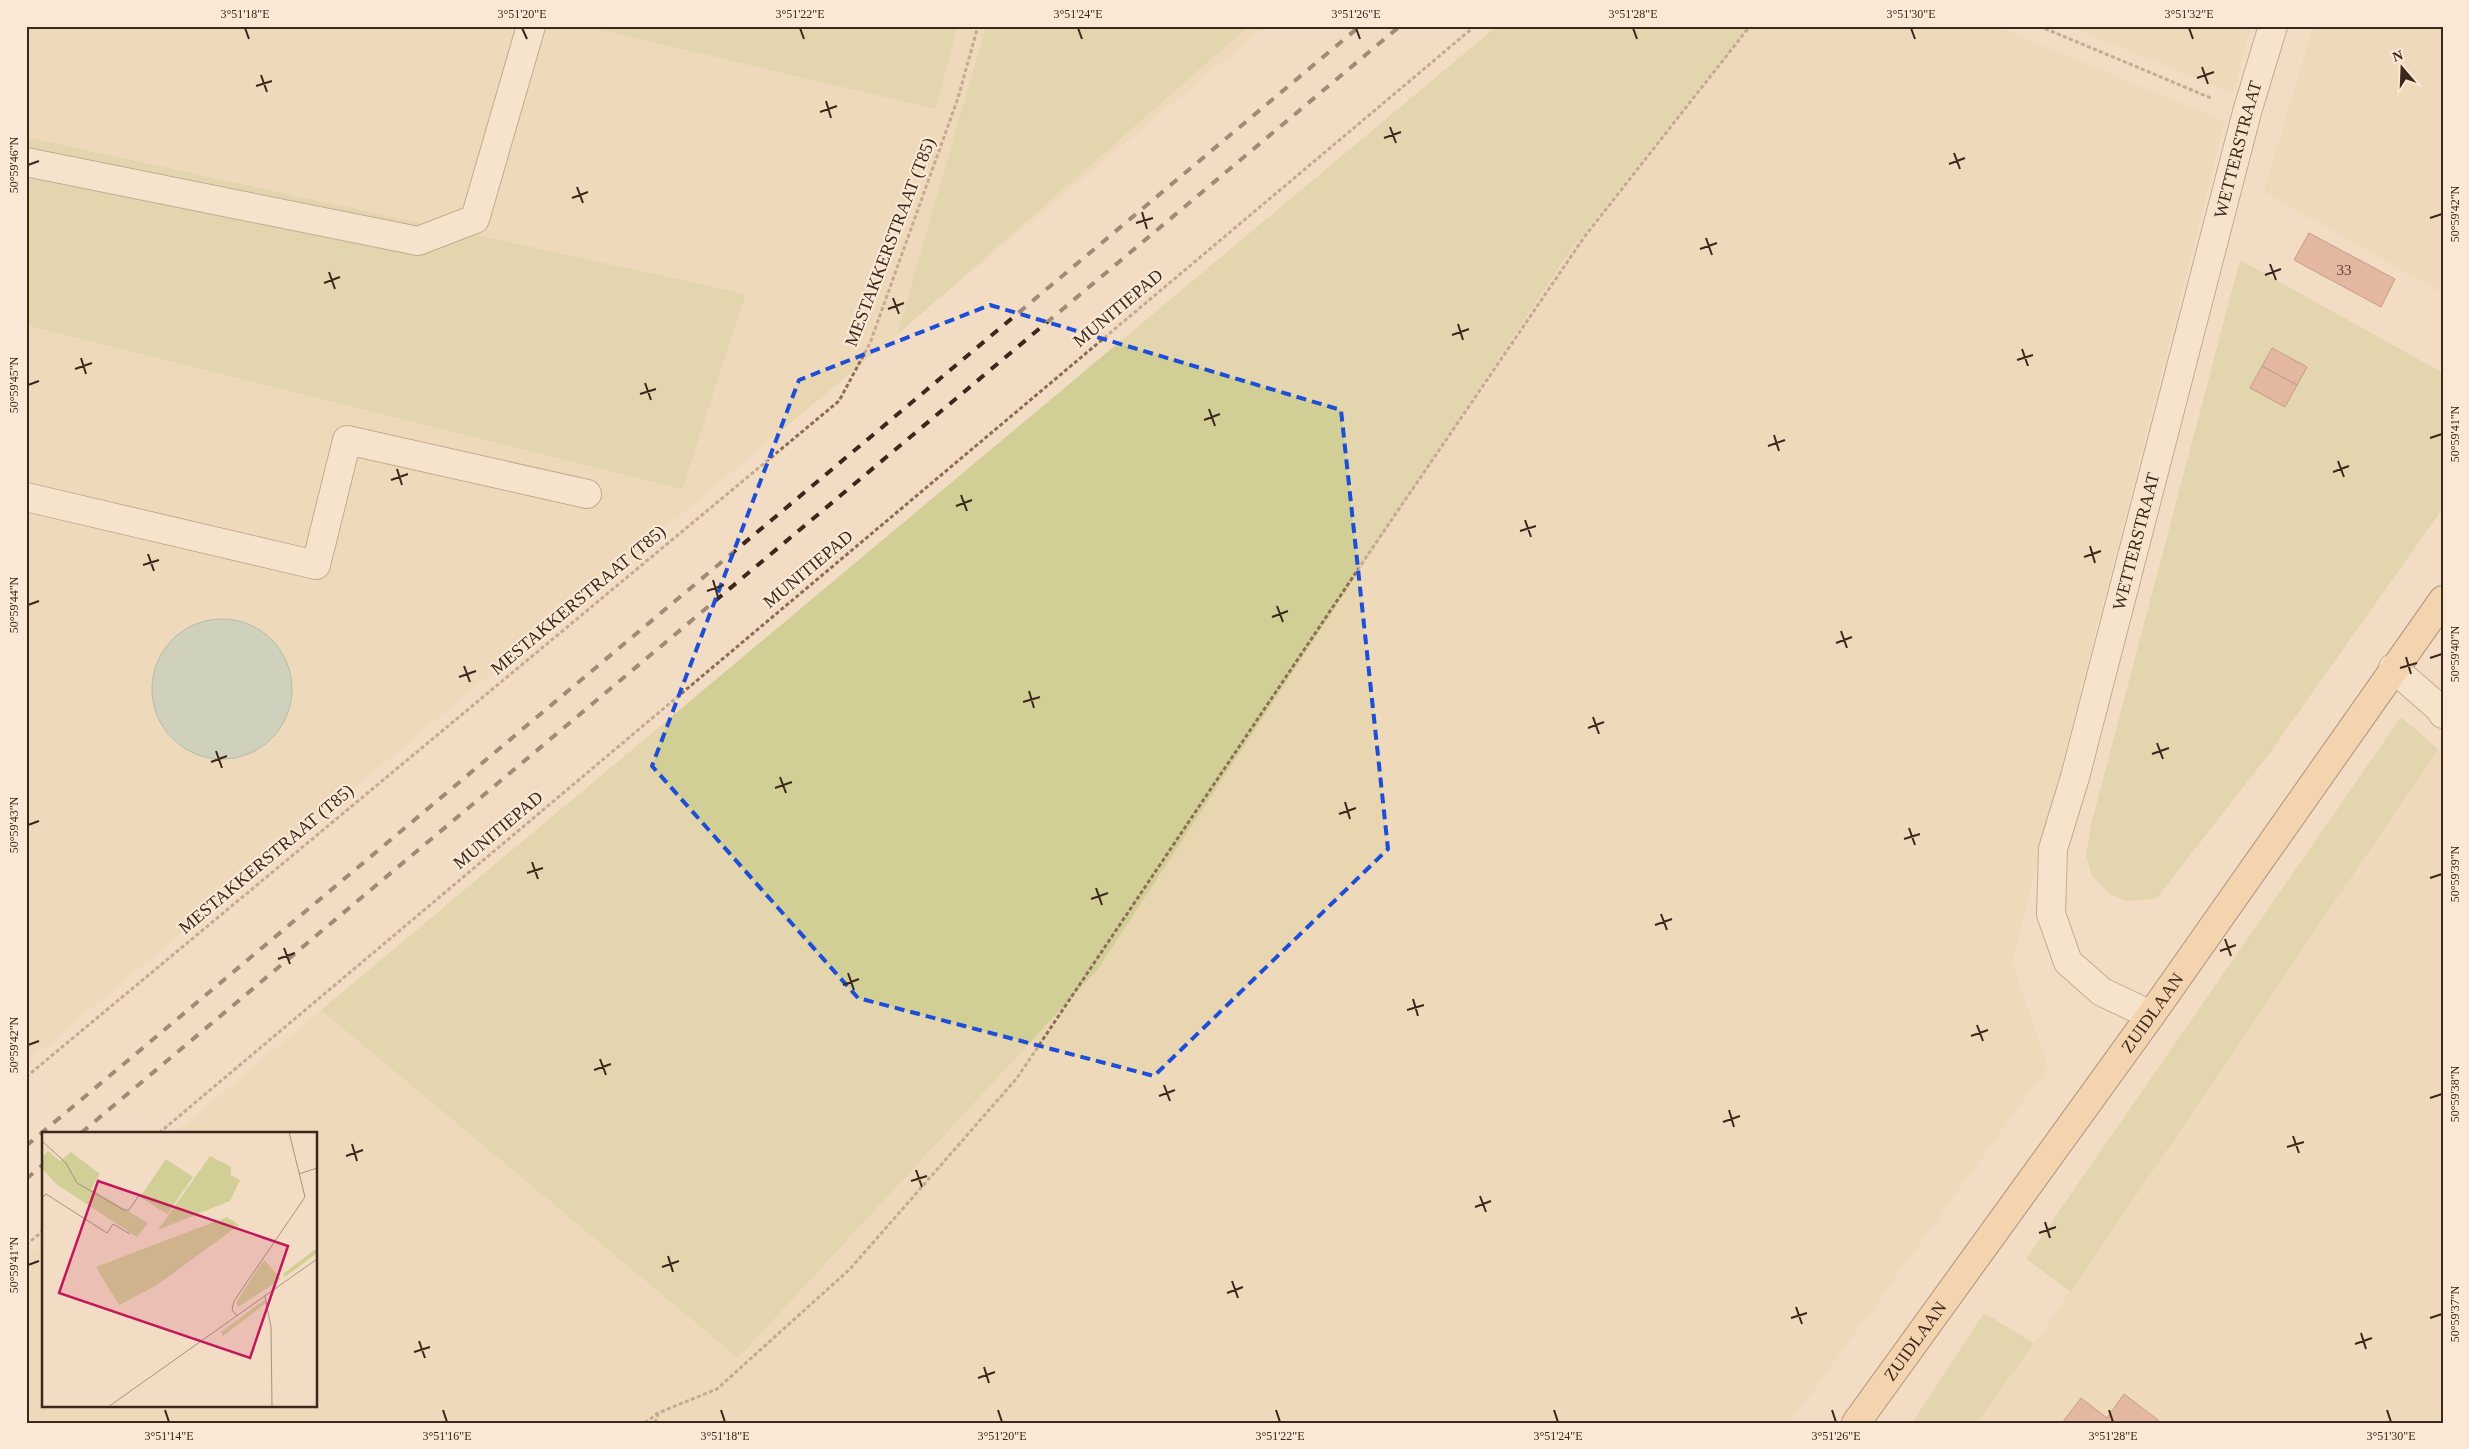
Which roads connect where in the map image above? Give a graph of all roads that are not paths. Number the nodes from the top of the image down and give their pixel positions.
1 (531, 26) edge
2 (2273, 26) edge
3 (26, 162) edge
4 (587, 494) dead end
5 (26, 496) edge
6 (2443, 600) edge
7 (2392, 668) junction
8 (2443, 714) edge
9 (2151, 1015) junction
10 (1856, 1423) edge

1 - 3 street
2 - 9 street, WETTERSTRAAT
4 - 5 street
6 - 7 main road, ZUIDLAAN
7 - 8 street
7 - 9 main road, ZUIDLAAN
9 - 10 main road, ZUIDLAAN

